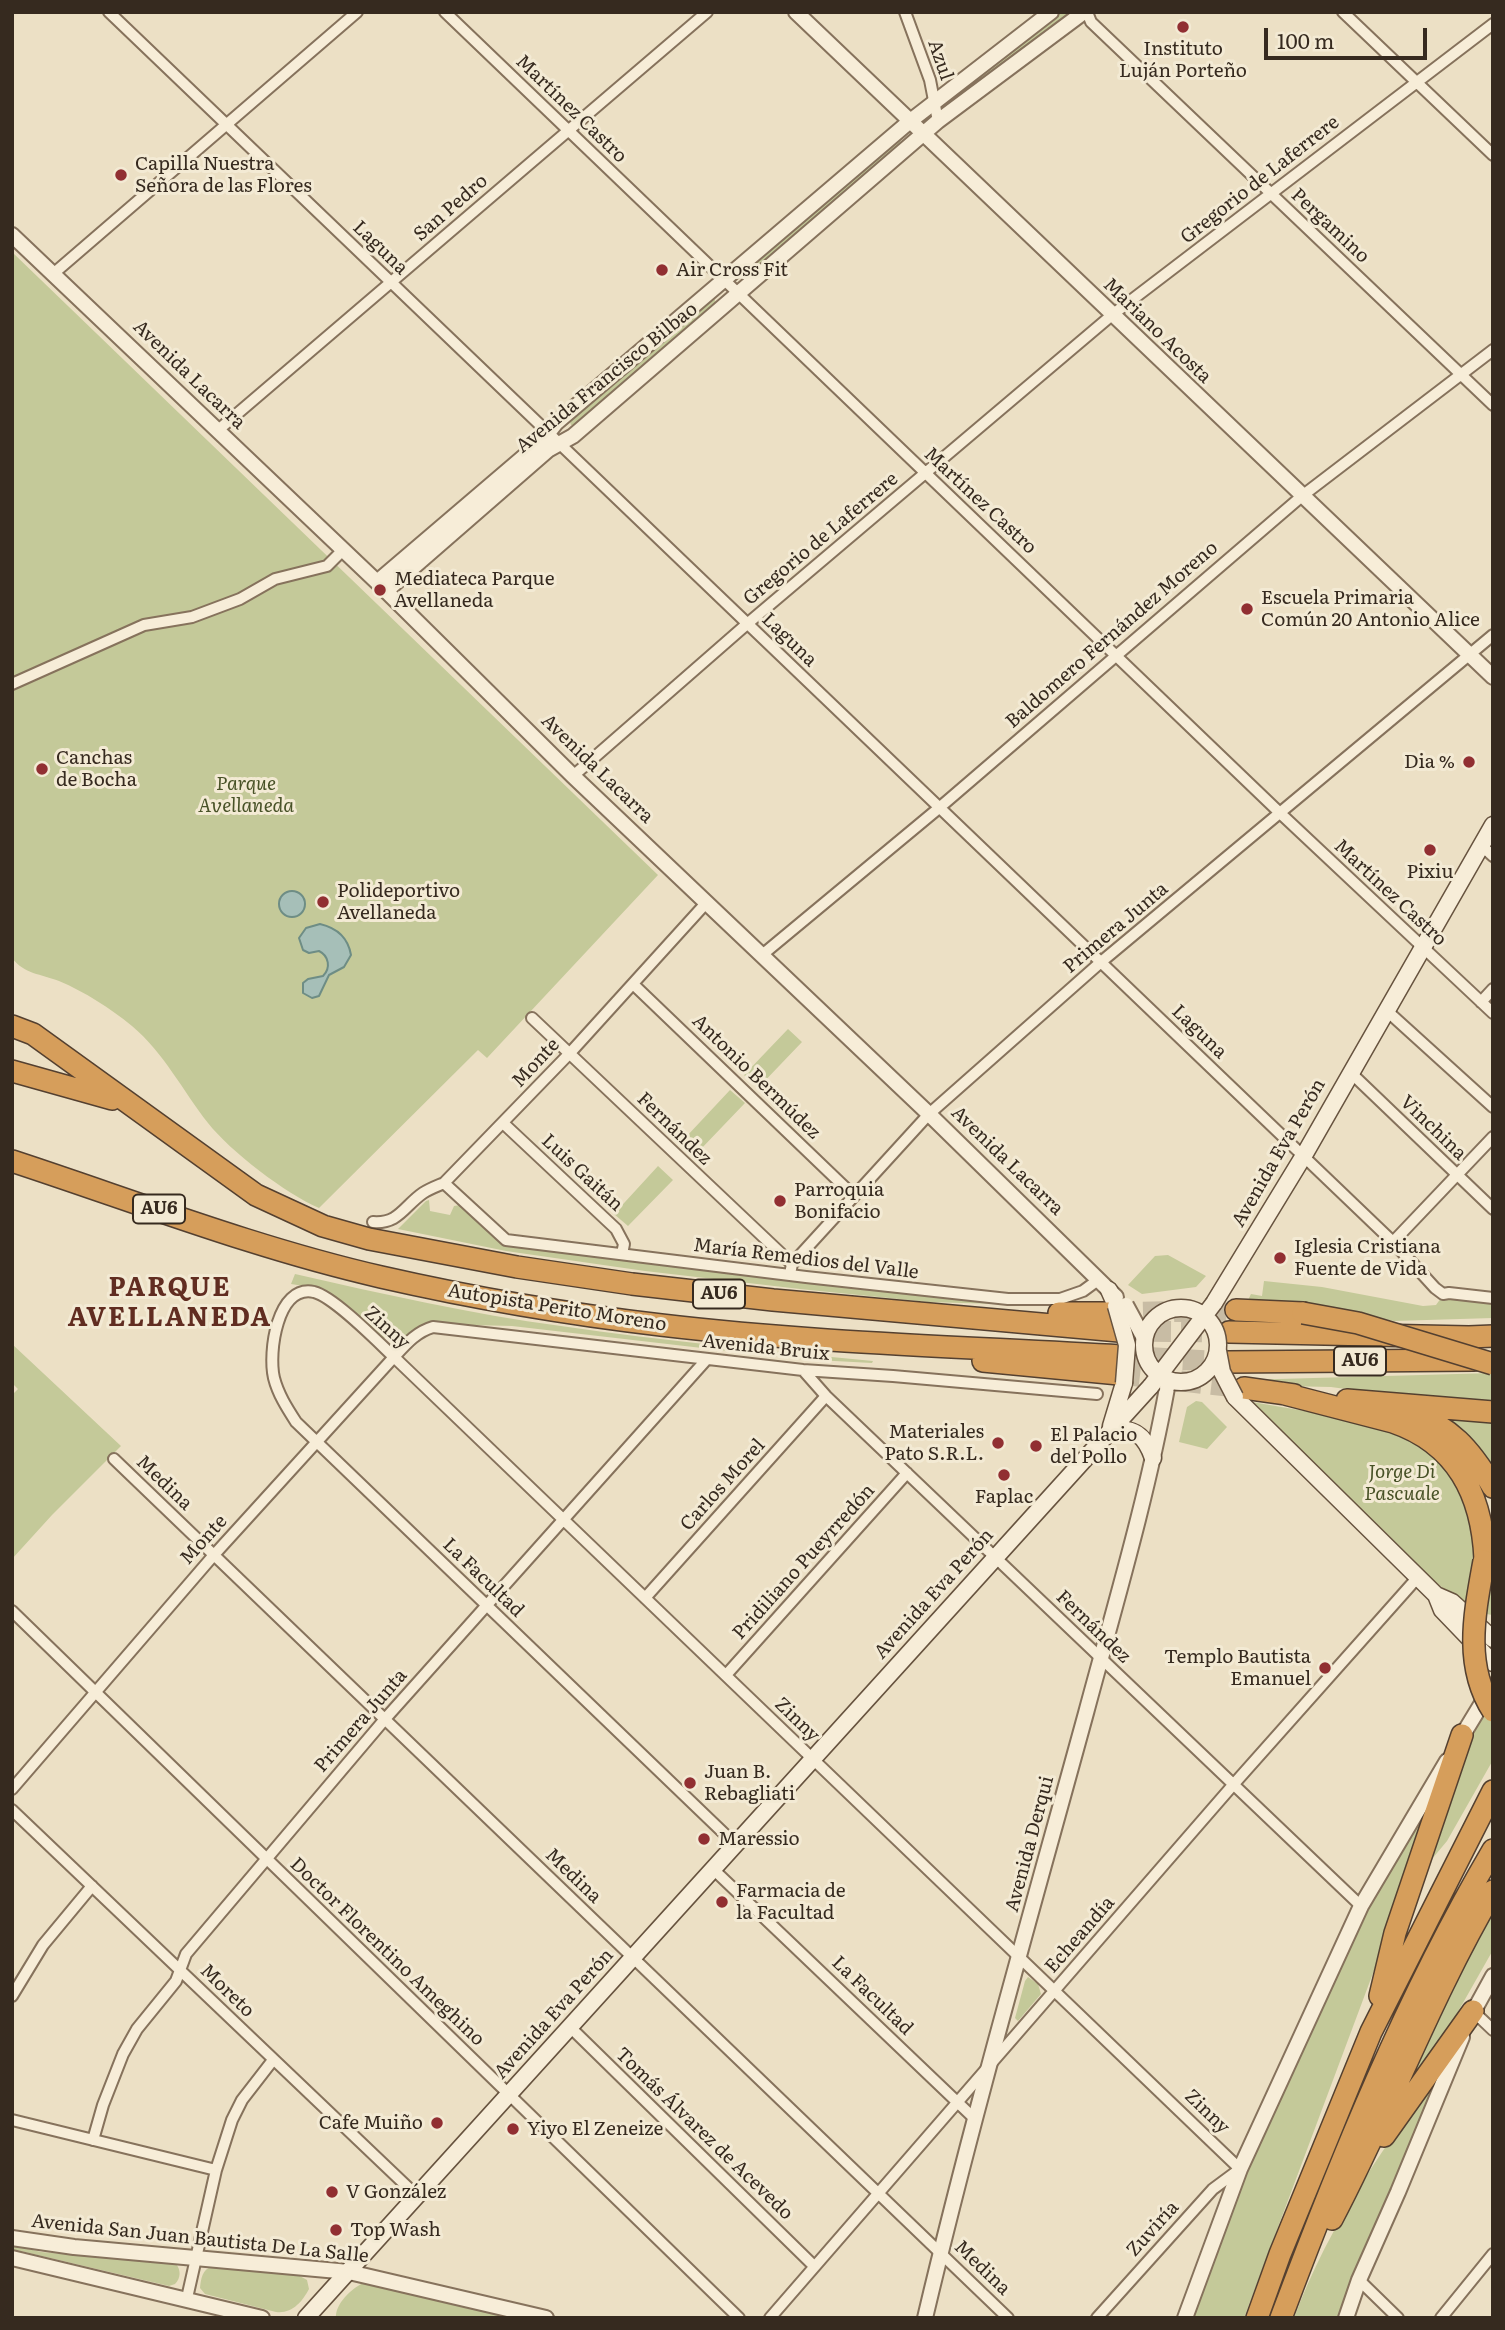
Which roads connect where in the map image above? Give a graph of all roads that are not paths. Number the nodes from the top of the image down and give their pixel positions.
1 (109, 12) edge
2 (357, 12) edge
3 (445, 12) edge
4 (708, 12) edge
5 (796, 12) edge
6 (905, 12) edge
7 (1051, 12) edge
8 (1086, 12) edge
9 (1342, 12) edge
10 (1493, 24) edge
11 (1416, 82) junction
12 (935, 101) junction
13 (938, 121) junction
14 (909, 122) junction
15 (226, 125) junction
16 (568, 131) junction
17 (923, 135) junction
18 (1493, 155) edge
19 (1271, 194) junction
20 (12, 235) edge
21 (53, 274) junction
22 (724, 280) junction
23 (391, 283) junction
24 (739, 294) junction
25 (1112, 315) junction
26 (1493, 350) edge
27 (1461, 374) junction
28 (1493, 405) edge
29 (217, 431) junction
30 (554, 438) junction
31 (925, 473) junction
32 (1302, 496) junction
33 (343, 550) junction
34 (382, 586) junction
35 (747, 624) junction
36 (1493, 635) edge
37 (1115, 655) junction
38 (1467, 655) junction
39 (1493, 677) edge
40 (12, 684) edge
41 (573, 776) junction
42 (939, 808) junction
43 (1280, 813) junction
44 (1493, 825) edge
45 (1487, 850) edge
46 (707, 902) junction
47 (1422, 947) junction
48 (762, 955) junction
49 (1101, 962) junction
50 (633, 984) junction
51 (1493, 989) edge
52 (1481, 1002) junction
53 (1386, 1010) junction
54 (1493, 1013) edge
55 (532, 1018) dead end
56 (12, 1026) edge
57 (570, 1053) junction
58 (12, 1071) edge
59 (1350, 1072) junction
60 (128, 1103) junction
61 (1493, 1107) edge
62 (929, 1114) junction
63 (503, 1123) junction
64 (1493, 1137) edge
65 (1303, 1157) junction
66 (12, 1161) edge
67 (1457, 1175) junction
68 (444, 1184) junction
69 (854, 1196) junction
70 (1493, 1209) edge
71 (373, 1222) dead end
72 (1393, 1242) junction
73 (622, 1255) junction
74 (791, 1269) junction
75 (1103, 1285) junction
76 (1493, 1298) edge
77 (285, 1307) joint
78 (1236, 1310) tunnel mouth
79 (1117, 1314) junction
80 (1205, 1317) junction
81 (433, 1327) joint
82 (1229, 1332) tunnel mouth
83 (1493, 1336) edge
84 (1145, 1340) junction
85 (1223, 1356) junction
86 (394, 1357) junction
87 (707, 1359) junction
88 (1493, 1362) edge
89 (803, 1370) junction
90 (1121, 1371) junction
91 (1195, 1379) junction
92 (1161, 1382) junction
93 (1239, 1393) junction
94 (1097, 1394) dead end
95 (1281, 1394) junction
96 (827, 1396) junction
97 (1394, 1404) junction
98 (1493, 1412) edge
99 (1109, 1432) junction
100 (316, 1442) junction
101 (1153, 1458) junction
102 (114, 1459) dead end
103 (907, 1473) junction
104 (1493, 1487) edge
105 (563, 1519) junction
106 (1493, 1538) edge
107 (213, 1556) junction
108 (995, 1558) junction
109 (1487, 1566) edge
110 (1418, 1577) junction
111 (1436, 1595) junction
112 (645, 1598) junction
113 (486, 1606) junction
114 (12, 1611) edge
115 (1493, 1639) edge
116 (1101, 1658) junction
117 (1493, 1663) edge
118 (726, 1675) junction
119 (1493, 1684) edge
120 (96, 1692) junction
121 (1493, 1711) edge
122 (385, 1719) junction
123 (1462, 1735) junction
124 (813, 1759) junction
125 (1233, 1785) junction
126 (12, 1788) edge
127 (1493, 1791) edge
128 (12, 1810) edge
129 (735, 1844) junction
130 (1493, 1850) edge
131 (265, 1858) junction
132 (713, 1868) junction
133 (92, 1886) junction
134 (1493, 1891) edge
135 (1361, 1906) junction
136 (1020, 1957) junction
137 (634, 1958) junction
138 (180, 1970) junction
139 (1493, 1976) edge
140 (1055, 1990) junction
141 (12, 1996) edge
142 (1473, 2011) junction
143 (570, 2027) junction
144 (1493, 2031) edge
145 (1371, 2032) junction
146 (272, 2060) junction
147 (989, 2068) junction
148 (509, 2095) junction
149 (959, 2103) junction
150 (12, 2120) edge
151 (975, 2120) junction
152 (93, 2140) junction
153 (1240, 2169) junction
154 (216, 2170) junction
155 (1352, 2181) junction
156 (879, 2193) junction
157 (416, 2196) junction
158 (12, 2238) edge
159 (940, 2252) junction
160 (1493, 2254) edge
161 (12, 2258) edge
162 (196, 2258) junction
163 (814, 2266) junction
164 (349, 2272) junction
165 (1296, 2278) junction
166 (1359, 2280) junction
167 (187, 2298) junction
168 (262, 2318) edge
169 (306, 2318) edge
170 (546, 2318) edge
171 (739, 2318) edge
172 (770, 2318) edge
173 (925, 2318) edge
174 (1008, 2318) edge
175 (1097, 2318) edge
176 (1185, 2318) edge
177 (1257, 2318) edge
178 (1281, 2318) edge
179 (1346, 2318) edge
180 (1398, 2318) edge
181 (1441, 2318) edge

1 - 15 street, Laguna
2 - 15 street
3 - 16 street, Martínez Castro
4 - 16 street, San Pedro
5 - 14 street, Mariano Acosta
6 - 12 street, Azul
7 - 12 street, Avenida Francisco Bilbao
8 - 13 street, Avenida Francisco Bilbao
8 - 19 street, Pergamino
9 - 11 street
10 - 11 street, Gregorio de Laferrere
11 - 18 street
11 - 19 street, Gregorio de Laferrere
12 - 13 street, Azul
12 - 14 street, Avenida Francisco Bilbao
13 - 17 street, Avenida Francisco Bilbao
14 - 17 street, Mariano Acosta
14 - 22 street, Avenida Francisco Bilbao
15 - 21 street
15 - 23 street, Laguna
16 - 22 street, Martínez Castro
16 - 23 street, San Pedro
17 - 24 street, Avenida Francisco Bilbao
17 - 25 street, Mariano Acosta
19 - 25 street, Gregorio de Laferrere
19 - 27 street, Pergamino
20 - 21 street, Avenida Lacarra
21 - 29 street, Avenida Lacarra
22 - 24 street, Martínez Castro
22 - 30 street, Avenida Francisco Bilbao
23 - 29 street, San Pedro
23 - 30 street, Laguna
24 - 30 street, Avenida Francisco Bilbao
24 - 31 street, Martínez Castro
25 - 31 street, Gregorio de Laferrere
25 - 32 street, Mariano Acosta
26 - 27 street, Baldomero Fernández Moreno
27 - 28 street, Pergamino
27 - 32 street, Baldomero Fernández Moreno
29 - 33 street, Avenida Lacarra
30 - 34 street, Avenida Francisco Bilbao
30 - 35 street, Laguna
31 - 35 street, Gregorio de Laferrere
31 - 37 street, Martínez Castro
32 - 37 street, Baldomero Fernández Moreno
32 - 38 street, Mariano Acosta
33 - 34 street, Avenida Lacarra
33 - 40 street
34 - 41 street, Avenida Lacarra
35 - 41 street, Gregorio de Laferrere
35 - 42 street, Laguna
36 - 38 street, Primera Junta
37 - 42 street, Baldomero Fernández Moreno
37 - 43 street, Martínez Castro
38 - 39 street, Mariano Acosta
38 - 43 street, Primera Junta
41 - 46 street, Avenida Lacarra
42 - 48 street, Baldomero Fernández Moreno
42 - 49 street, Laguna
43 - 47 street, Martínez Castro
43 - 49 street, Primera Junta
44 - 45 main road, Avenida Eva Perón
45 - 47 main road, Avenida Eva Perón
46 - 48 street, Avenida Lacarra
46 - 50 street, Monte
47 - 52 street, Martínez Castro
47 - 53 main road, Avenida Eva Perón
48 - 62 street, Avenida Lacarra
49 - 62 street, Primera Junta
49 - 65 street, Laguna
50 - 57 street, Monte
50 - 69 street, Antonio Bermúdez
51 - 52 street
52 - 54 street, Martínez Castro
53 - 59 main road, Avenida Eva Perón
53 - 61 street
55 - 57 street, Fernández
56 - 60 highway, Autopista Perito Moreno / AU6
57 - 63 street, Monte
57 - 74 street, Fernández
58 - 60 highway, Autopista Perito Moreno / AU6
59 - 65 main road, Avenida Eva Perón
59 - 67 street, Vinchina
60 - 79 highway, Autopista Perito Moreno / AU6
62 - 69 street, Primera Junta
62 - 75 street, Avenida Lacarra
63 - 68 street, Monte
63 - 73 street, Luis Gaitán
64 - 67 street
65 - 72 street, Laguna
65 - 80 main road, Avenida Eva Perón, bridge
66 - 90 highway, Autopista Perito Moreno / AU6
67 - 70 street, Vinchina
67 - 72 street
68 - 71 street, Monte
68 - 73 street, María Remedios del Valle
69 - 74 street, Primera Junta
72 - 76 street, Laguna
73 - 74 street, María Remedios del Valle
74 - 75 street, María Remedios del Valle
75 - 79 main road
77 - 86 street, Zinny
77 - 100 street, La Facultad
78 - 88 highway, bridge
79 - 84 street, bridge
79 - 90 main road, bridge
80 - 84 main road, bridge
80 - 85 main road, bridge
80 - 92 main road, Avenida Eva Perón, bridge
81 - 86 street, Monte
81 - 87 street, Avenida Bruix
82 - 83 highway, AU6
84 - 92 main road, bridge
85 - 88 highway, AU6
85 - 91 main road, bridge
85 - 93 main road, bridge
86 - 100 street, Monte
86 - 105 street, Zinny
87 - 89 street, Avenida Bruix
87 - 105 street, Primera Junta
89 - 94 street, Avenida Bruix
89 - 96 street, Fernández
90 - 99 main road
91 - 92 main road, bridge
91 - 93 main road
92 - 99 main road, Avenida Eva Perón
92 - 101 street, Avenida Derqui
93 - 95 highway
93 - 110 main road
95 - 97 highway
95 - 109 highway
96 - 103 street, Fernández
96 - 112 street, Carlos Morel
97 - 98 highway
97 - 104 highway
99 - 101 main road
99 - 108 main road, Avenida Eva Perón
100 - 107 street, Monte
100 - 113 street, La Facultad
101 - 116 street, Avenida Derqui
102 - 107 street, Medina
103 - 108 street, Fernández
103 - 118 street, Pridiliano Pueyrredón
105 - 112 street, Zinny
105 - 113 street, Primera Junta
106 - 109 highway
107 - 120 street, Monte
107 - 122 street, Medina
108 - 116 street, Fernández
108 - 124 main road, Avenida Eva Perón
109 - 119 highway
109 - 121 highway, bridge
110 - 111 main road
110 - 125 street, Echeandía
111 - 115 main road
111 - 117 main road
112 - 118 street, Zinny
113 - 122 street, Primera Junta
113 - 129 street, La Facultad
114 - 120 street, Doctor Florentino Ameghino
116 - 125 street, Fernández
116 - 136 street, Avenida Derqui
118 - 124 street, Zinny
119 - 123 street
120 - 126 street, Monte
120 - 131 street, Doctor Florentino Ameghino
122 - 131 street, Primera Junta
122 - 137 street, Medina
123 - 135 street
123 - 145 highway
124 - 129 main road, Avenida Eva Perón
124 - 136 street, Zinny
125 - 135 street, Fernández
125 - 140 street, Echeandía
127 - 145 highway
128 - 133 street, Moreto
129 - 132 main road, Avenida Eva Perón
130 - 165 highway
131 - 138 street, Primera Junta
131 - 148 street, Doctor Florentino Ameghino
132 - 137 main road, Avenida Eva Perón
132 - 149 street, La Facultad
133 - 138 street, Moreto
133 - 141 street
134 - 155 highway
135 - 153 street
136 - 140 street, Zinny
136 - 147 street, Avenida Derqui
137 - 143 main road, Avenida Eva Perón
137 - 156 street, Medina
138 - 146 street, Moreto
138 - 152 street, Primera Junta
139 - 142 street
140 - 147 street, Echeandía
140 - 153 street, Zinny
142 - 144 street
142 - 155 highway
142 - 166 street
143 - 148 main road, Avenida Eva Perón
143 - 163 street, Tomás Álvarez de Acevedo
145 - 177 highway
146 - 154 street
146 - 157 street, Moreto
147 - 149 street, Echeandía
147 - 151 street, Avenida Derqui
148 - 157 main road, Avenida Eva Perón
148 - 171 street, Doctor Florentino Ameghino
149 - 151 street, La Facultad
149 - 156 street, Echeandía
150 - 152 street
151 - 159 street, Avenida Derqui
152 - 154 street
153 - 175 street, Zuviría
153 - 176 street
154 - 162 street
155 - 165 highway
156 - 159 street, Medina
156 - 163 street, Echeandía
157 - 164 main road, Avenida Eva Perón
158 - 162 street, Avenida San Juan Bautista De La Salle
159 - 173 street, Avenida Derqui
159 - 174 street, Medina
160 - 181 street
161 - 167 street
162 - 164 street, Avenida San Juan Bautista De La Salle
162 - 167 street
163 - 172 street, Echeandía
164 - 169 main road, Avenida Eva Perón
164 - 170 street, Avenida San Juan Bautista De La Salle
165 - 178 highway
166 - 179 street
166 - 180 street
167 - 168 street

